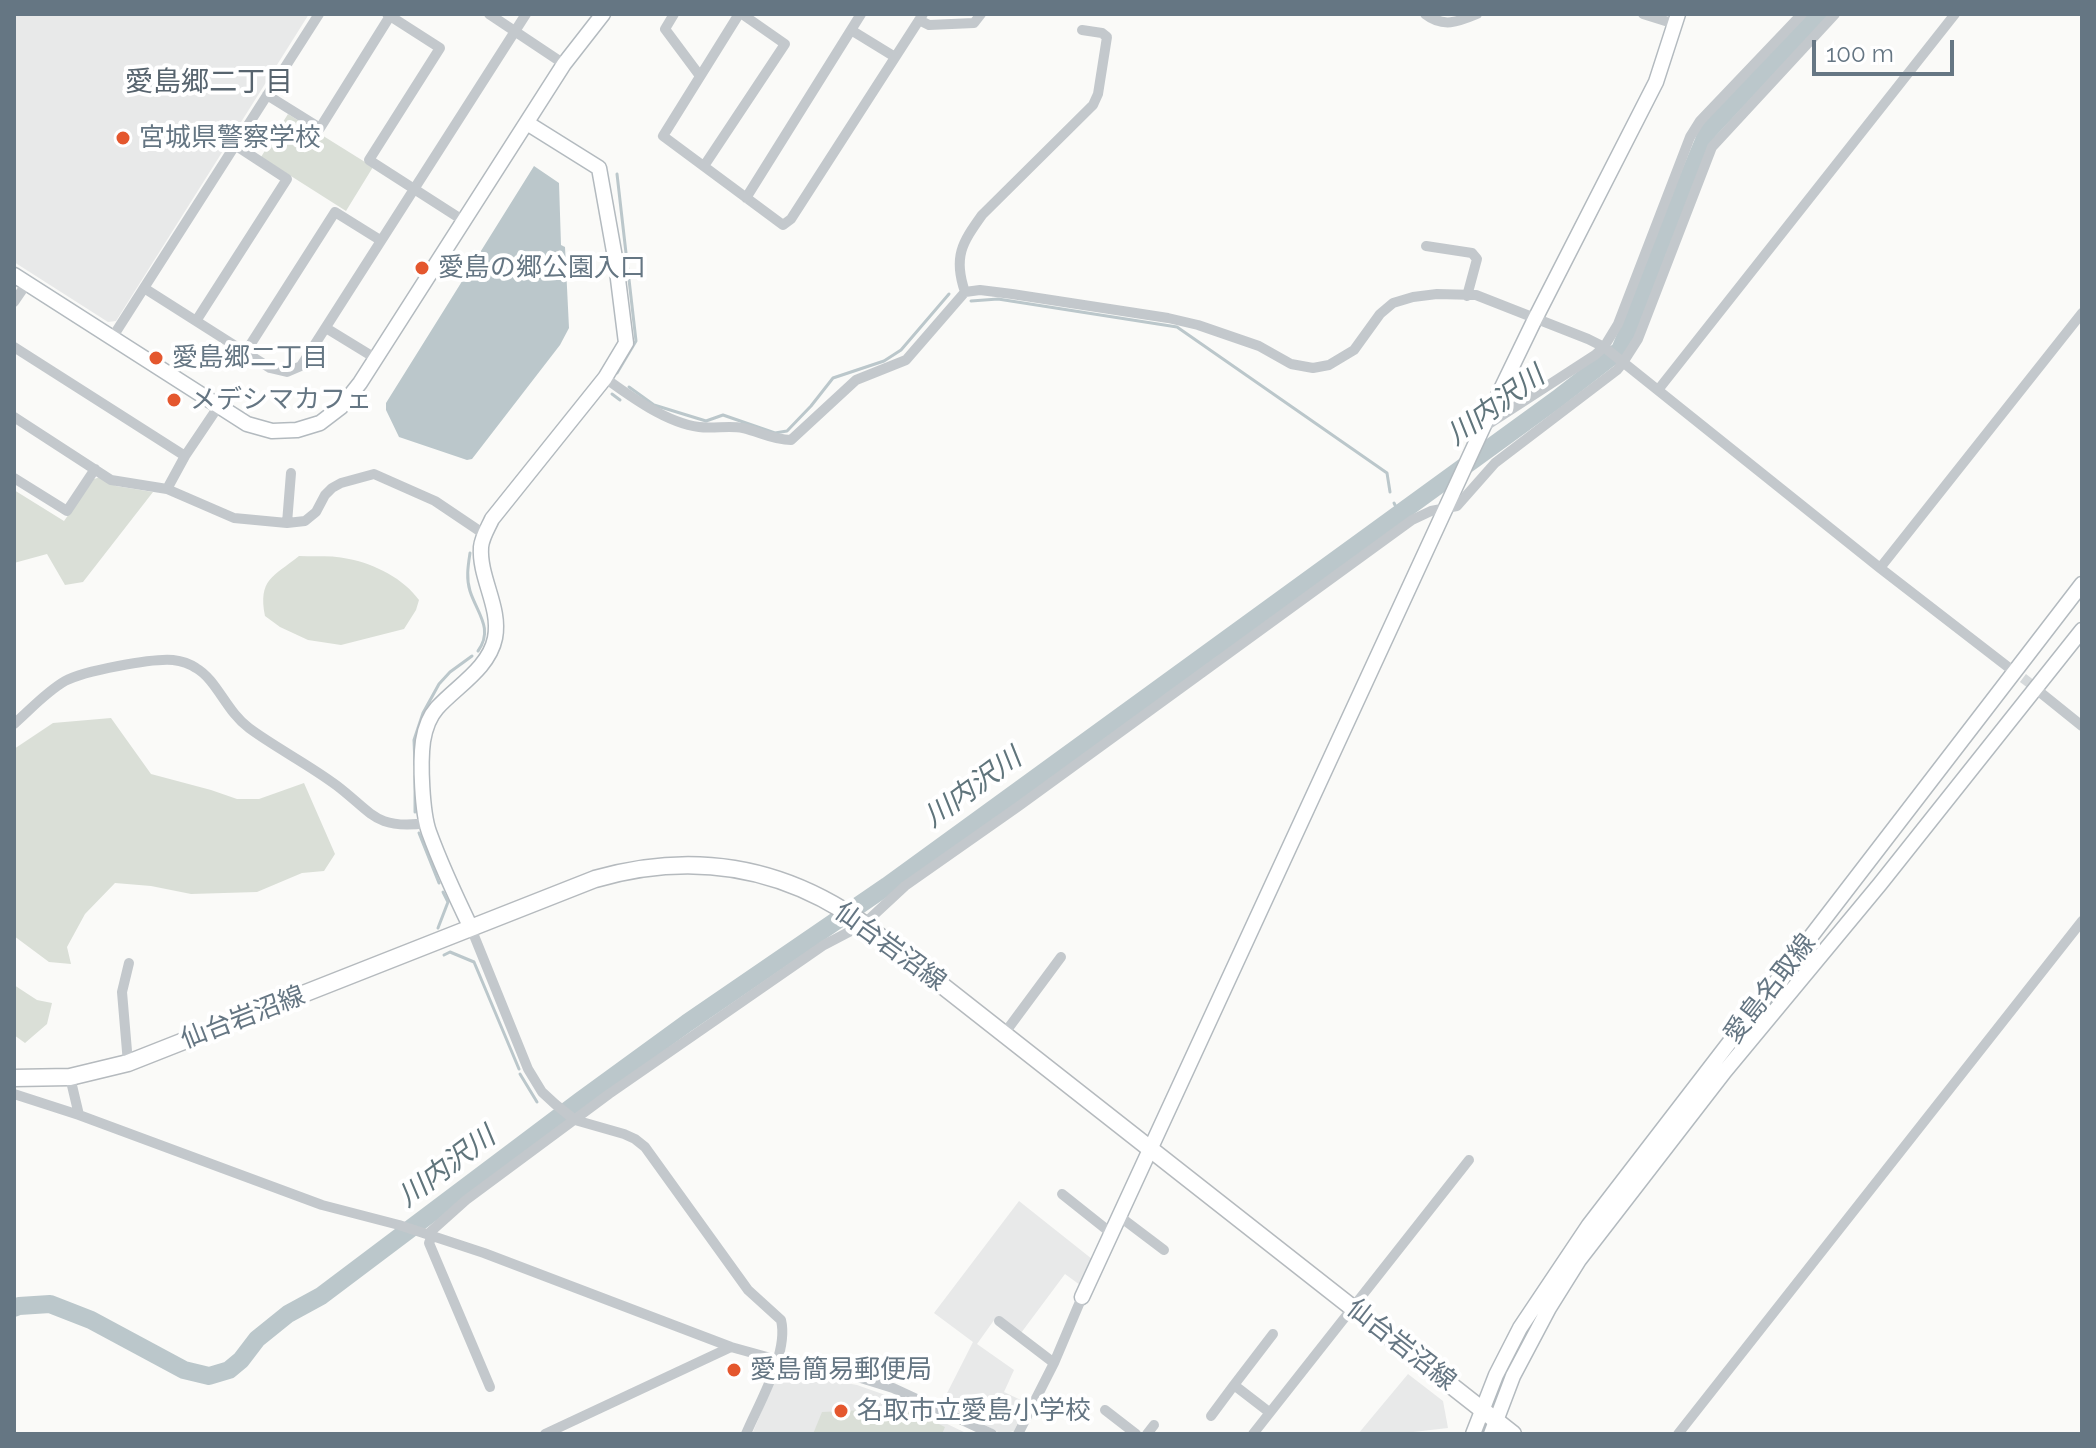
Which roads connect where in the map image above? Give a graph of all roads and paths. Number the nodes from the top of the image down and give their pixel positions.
1 (319, 14) edge
2 (489, 14) edge
3 (526, 14) edge
4 (603, 14) edge
5 (674, 14) edge
6 (741, 14) edge
7 (861, 14) edge
8 (981, 14) edge
9 (1425, 14) edge
10 (1477, 14) edge
11 (1643, 14) edge
12 (1802, 14) edge
13 (1835, 14) edge
14 (1955, 14) edge
15 (388, 15) edge
16 (921, 17) edge
17 (1676, 19) edge
18 (851, 30) junction
19 (1082, 30) dead end
20 (515, 31) junction
21 (895, 57) junction
22 (564, 64) junction
23 (700, 76) junction
24 (267, 95) junction
25 (527, 123) junction
26 (235, 145) junction
27 (704, 166) junction
28 (414, 189) junction
29 (746, 198) junction
30 (464, 221) junction
31 (380, 240) junction
32 (1426, 246) dead end
33 (20, 279) edge
34 (144, 288) junction
35 (965, 292) junction
36 (1467, 296) junction
37 (14, 302) edge
38 (2082, 313) edge
39 (1535, 319) junction
40 (196, 321) junction
41 (326, 328) junction
42 (112, 338) junction
43 (14, 347) edge
44 (1606, 349) junction
45 (245, 353) junction
46 (375, 358) junction
47 (1620, 362) junction
48 (605, 378) junction
49 (1658, 390) junction
50 (218, 407) junction
51 (14, 417) edge
52 (1480, 434) junction
53 (185, 456) junction
54 (95, 469) junction
55 (291, 473) dead end
56 (14, 478) edge
57 (167, 489) junction
58 (1448, 502) junction
59 (287, 523) junction
60 (484, 534) junction
61 (1880, 568) junction
62 (2082, 584) edge
63 (2082, 630) edge
64 (2008, 667) tunnel mouth
65 (2041, 693) tunnel mouth
66 (14, 724) edge
67 (2082, 726) edge
68 (427, 823) junction
69 (2082, 921) edge
70 (860, 922) junction
71 (471, 928) junction
72 (1061, 957) dead end
73 (129, 963) dead end
74 (1004, 1034) junction
75 (128, 1063) junction
76 (70, 1077) junction
77 (14, 1078) edge
78 (14, 1094) edge
79 (79, 1115) junction
80 (574, 1119) junction
81 (1150, 1148) junction
82 (1469, 1160) dead end
83 (1062, 1194) dead end
84 (1119, 1216) junction
85 (1111, 1233) junction
86 (427, 1234) junction
87 (1164, 1250) dead end
88 (1082, 1297) joint
89 (1352, 1307) junction
90 (999, 1321) dead end
91 (1273, 1334) dead end
92 (731, 1347) junction
93 (778, 1360) junction
94 (1054, 1363) junction
95 (1234, 1385) junction
96 (490, 1387) dead end
97 (1105, 1410) dead end
98 (1269, 1412) junction
99 (1211, 1416) dead end
100 (1490, 1421) edge
101 (545, 1434) edge
102 (746, 1434) edge
103 (992, 1434) edge
104 (1018, 1434) edge
105 (1136, 1434) edge
106 (1253, 1434) edge
107 (1473, 1434) edge
108 (1513, 1434) edge
109 (1678, 1434) edge

1 - 24 street
2 - 20 street
3 - 20 street
4 - 22 street
5 - 23 street
6 - 23 street
6 - 27 street
7 - 18 street
8 - 16 street
9 - 10 street
11 - 17 street
12 - 44 street
13 - 47 street
14 - 49 street
15 - 24 street
15 - 28 street
16 - 21 street
17 - 39 street
18 - 21 street
18 - 29 street
19 - 35 street
20 - 22 street
20 - 28 street
21 - 29 street
22 - 25 street
23 - 27 street
24 - 26 street
25 - 30 street
25 - 48 street
26 - 34 street
26 - 40 street
27 - 29 street
28 - 30 street
28 - 31 street
30 - 46 street
31 - 41 street
31 - 45 street
32 - 36 street
33 - 37 street
33 - 42 street
34 - 40 street
34 - 42 street
35 - 36 street
35 - 48 street
36 - 39 street
38 - 61 street
39 - 44 street
39 - 52 street
40 - 45 street
41 - 45 street
41 - 46 street
42 - 50 street
43 - 53 street
44 - 47 street
44 - 52 street
46 - 50 street
47 - 49 street
47 - 58 street
48 - 60 street
49 - 61 street
50 - 53 street
51 - 54 street
52 - 58 street
53 - 57 street
54 - 56 street
54 - 57 street
55 - 59 street
57 - 59 street
58 - 70 street
58 - 81 street
59 - 60 street
60 - 68 street
61 - 64 street
62 - 100 street, 愛島名取線
63 - 100 street, 愛島名取線
65 - 67 street
66 - 68 street
68 - 71 street
69 - 109 street
70 - 71 main road, 仙台岩沼線
70 - 74 main road, 仙台岩沼線
70 - 80 street
71 - 75 main road, 仙台岩沼線
71 - 80 street
72 - 74 street
73 - 75 street
74 - 81 main road, 仙台岩沼線
75 - 76 main road, 仙台岩沼線
76 - 77 main road, 仙台岩沼線
76 - 79 street
78 - 79 street
79 - 86 street
80 - 86 street
80 - 93 street
81 - 84 street
81 - 89 main road, 仙台岩沼線
82 - 89 street
83 - 85 street
84 - 85 street
84 - 87 street
85 - 88 street
86 - 92 street
86 - 96 street
88 - 94 street
89 - 98 street
89 - 100 main road, 仙台岩沼線
90 - 94 street
91 - 95 street
92 - 93 street
92 - 101 street
93 - 102 street
93 - 103 street
94 - 104 street
95 - 98 street
95 - 99 street
97 - 105 street
98 - 106 street
100 - 107 street
100 - 108 main road, 仙台岩沼線

